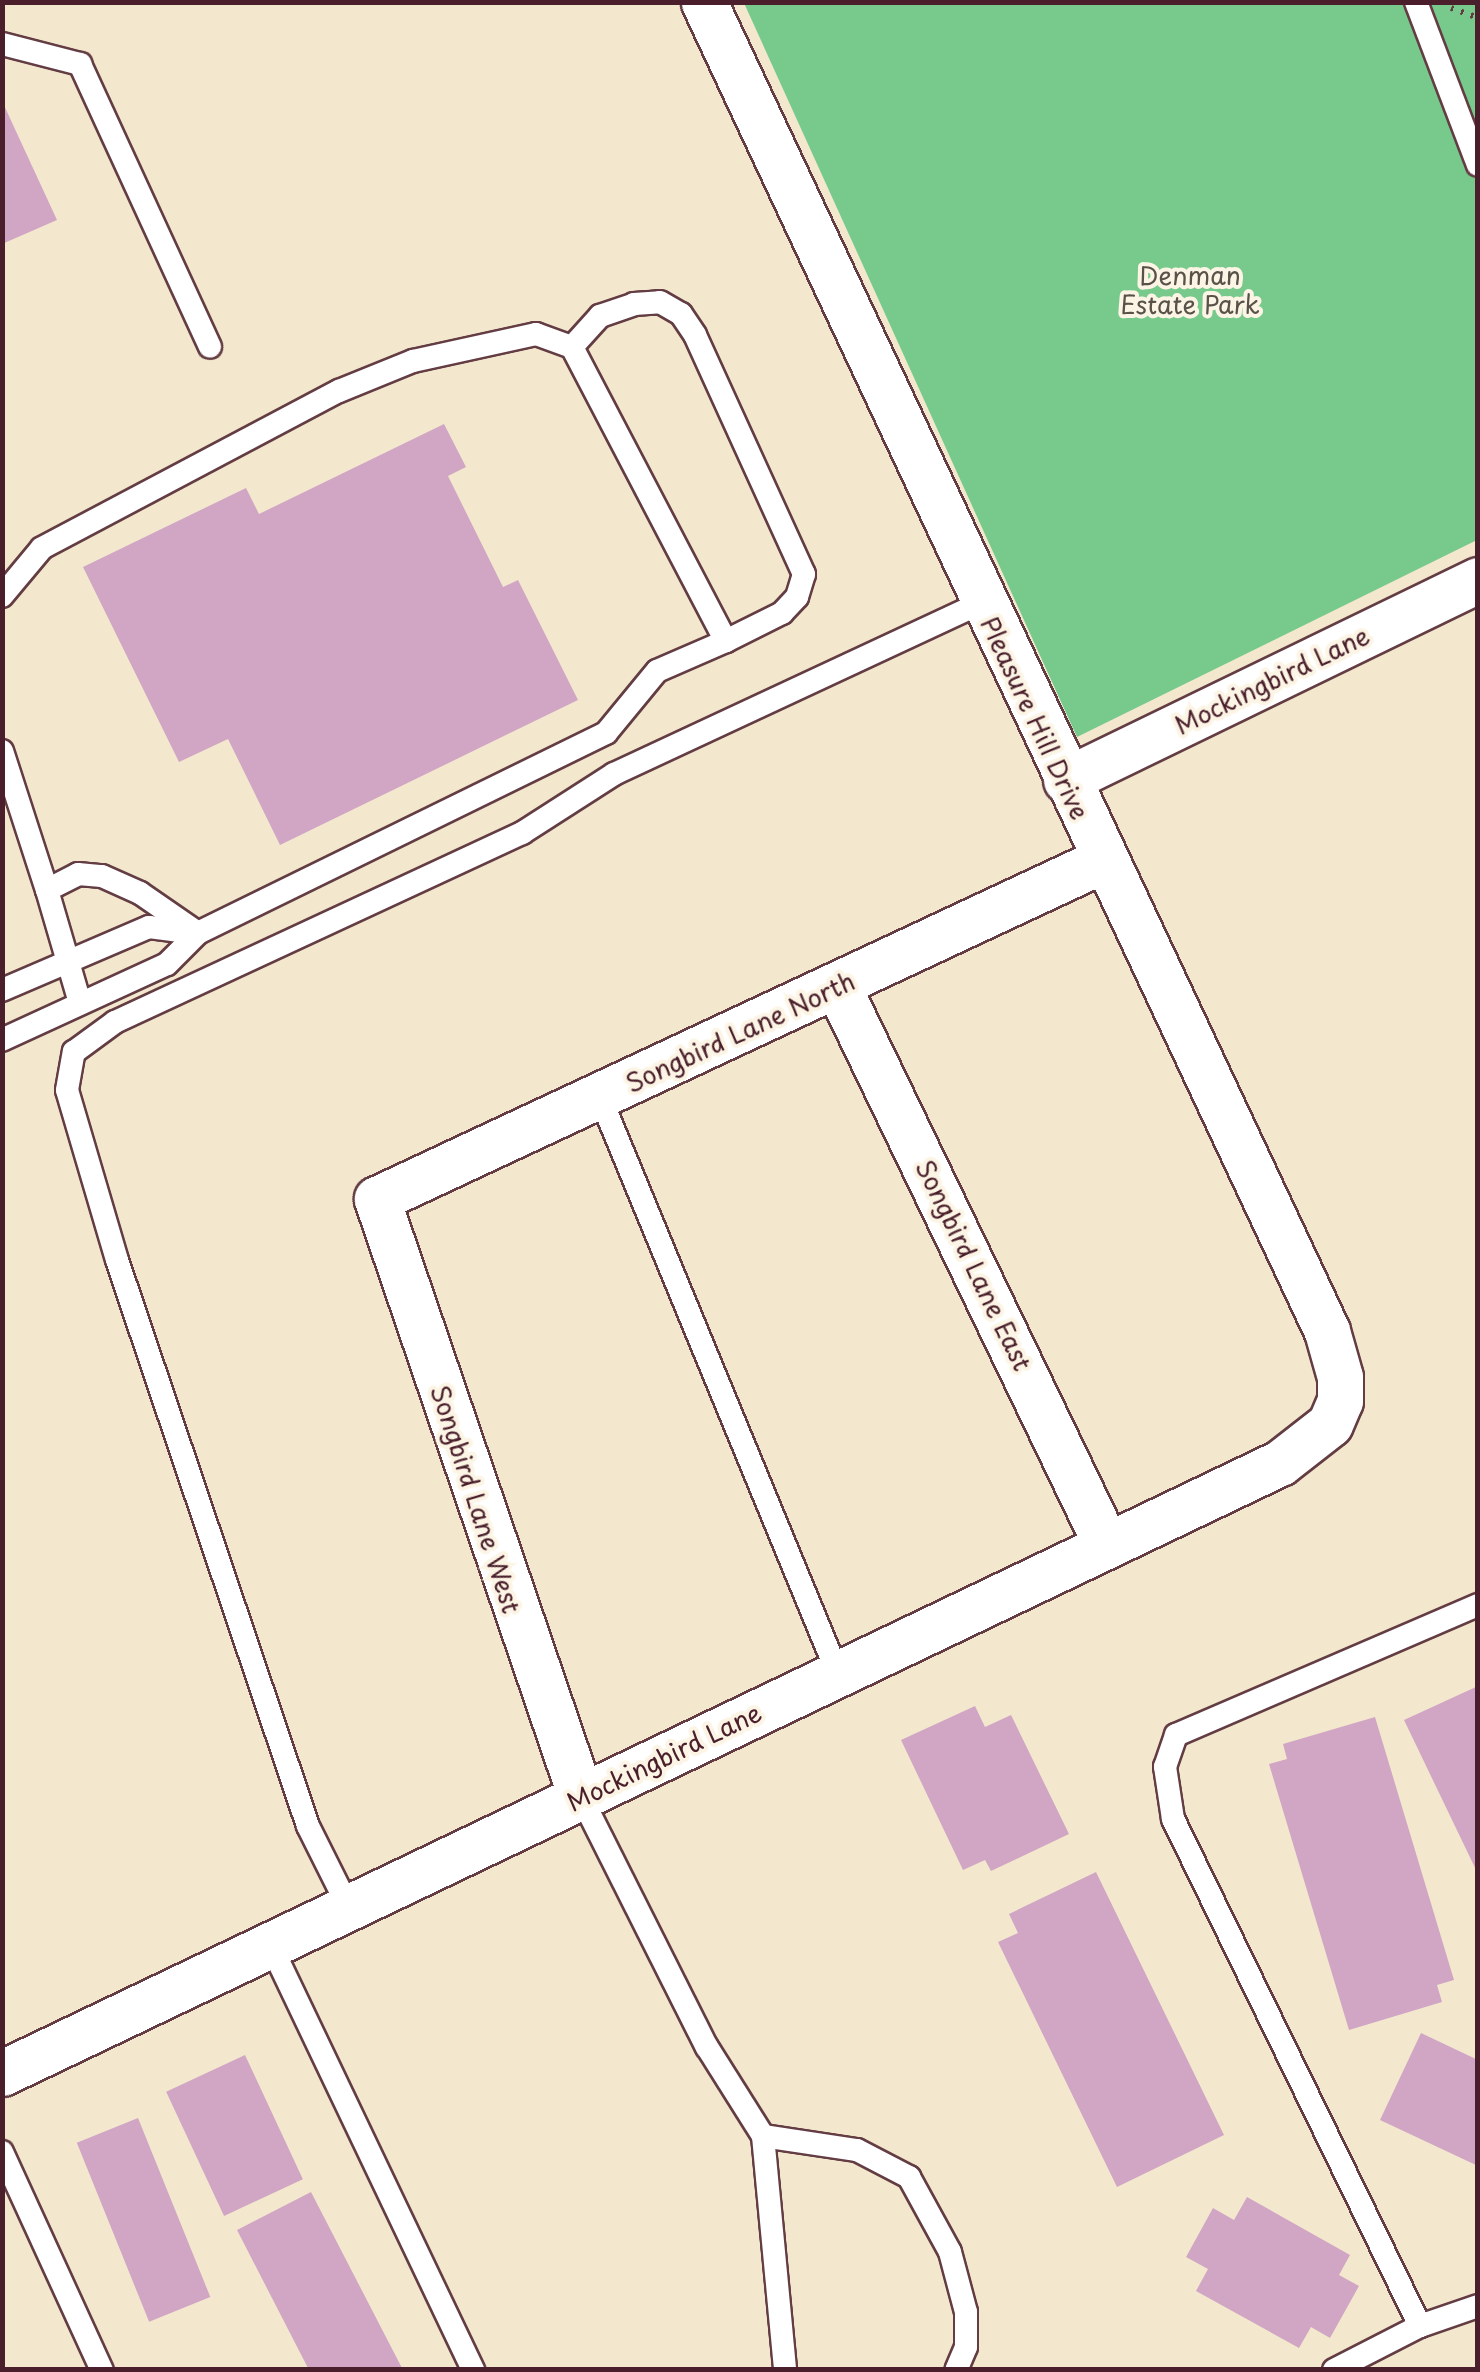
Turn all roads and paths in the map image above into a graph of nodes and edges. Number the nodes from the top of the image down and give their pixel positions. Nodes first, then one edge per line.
1 (704, 2) edge
2 (1416, 2) edge
3 (1435, 2) edge
4 (1478, 18) edge
5 (2, 44) edge
6 (1478, 165) edge
7 (210, 347) dead end
8 (572, 347) junction
9 (1478, 580) edge
10 (2, 596) edge
11 (980, 602) junction
12 (726, 641) junction
13 (2, 751) edge
14 (1066, 780) junction
15 (1101, 860) junction
16 (47, 890) junction
17 (198, 934) junction
18 (66, 962) junction
19 (838, 987) junction
20 (2, 990) edge
21 (80, 1003) junction
22 (2, 1040) edge
23 (600, 1096) junction
24 (377, 1199) joint
25 (1321, 1432) joint
26 (1106, 1544) junction
27 (1478, 1605) edge
28 (838, 1674) junction
29 (582, 1797) junction
30 (349, 1908) junction
31 (271, 1946) junction
32 (2, 2073) edge
33 (763, 2136) junction
34 (2, 2152) edge
35 (1478, 2306) edge
36 (1420, 2326) junction
37 (102, 2370) edge
38 (472, 2370) edge
39 (785, 2370) edge
40 (956, 2370) edge
41 (1334, 2370) edge

1 - 11 street, Pleasure Hill Drive
2 - 6 lane
3 - 4 path
5 - 7 lane
8 - 10 lane
8 - 12 lane
8 - 12 lane
9 - 14 street, Mockingbird Lane
11 - 14 street, Pleasure Hill Drive
11 - 30 lane
12 - 17 lane
13 - 16 lane
14 - 15 street, Pleasure Hill Drive
15 - 19 street, Songbird Lane North
15 - 25 street, Pleasure Hill Drive
16 - 17 lane
16 - 18 lane
17 - 18 lane
17 - 21 lane
18 - 20 lane
18 - 21 lane
19 - 23 street, Songbird Lane North
19 - 26 street, Songbird Lane East
21 - 22 lane
23 - 24 street, Songbird Lane North
23 - 28 lane
24 - 29 street, Songbird Lane West
25 - 26 street, Mockingbird Lane
26 - 28 street, Mockingbird Lane
27 - 36 lane
28 - 29 street, Mockingbird Lane
29 - 30 street, Mockingbird Lane
29 - 33 lane
30 - 31 street, Mockingbird Lane
31 - 32 street, Mockingbird Lane
31 - 38 lane
33 - 39 lane
33 - 40 lane
34 - 37 lane
35 - 36 lane
36 - 41 lane

